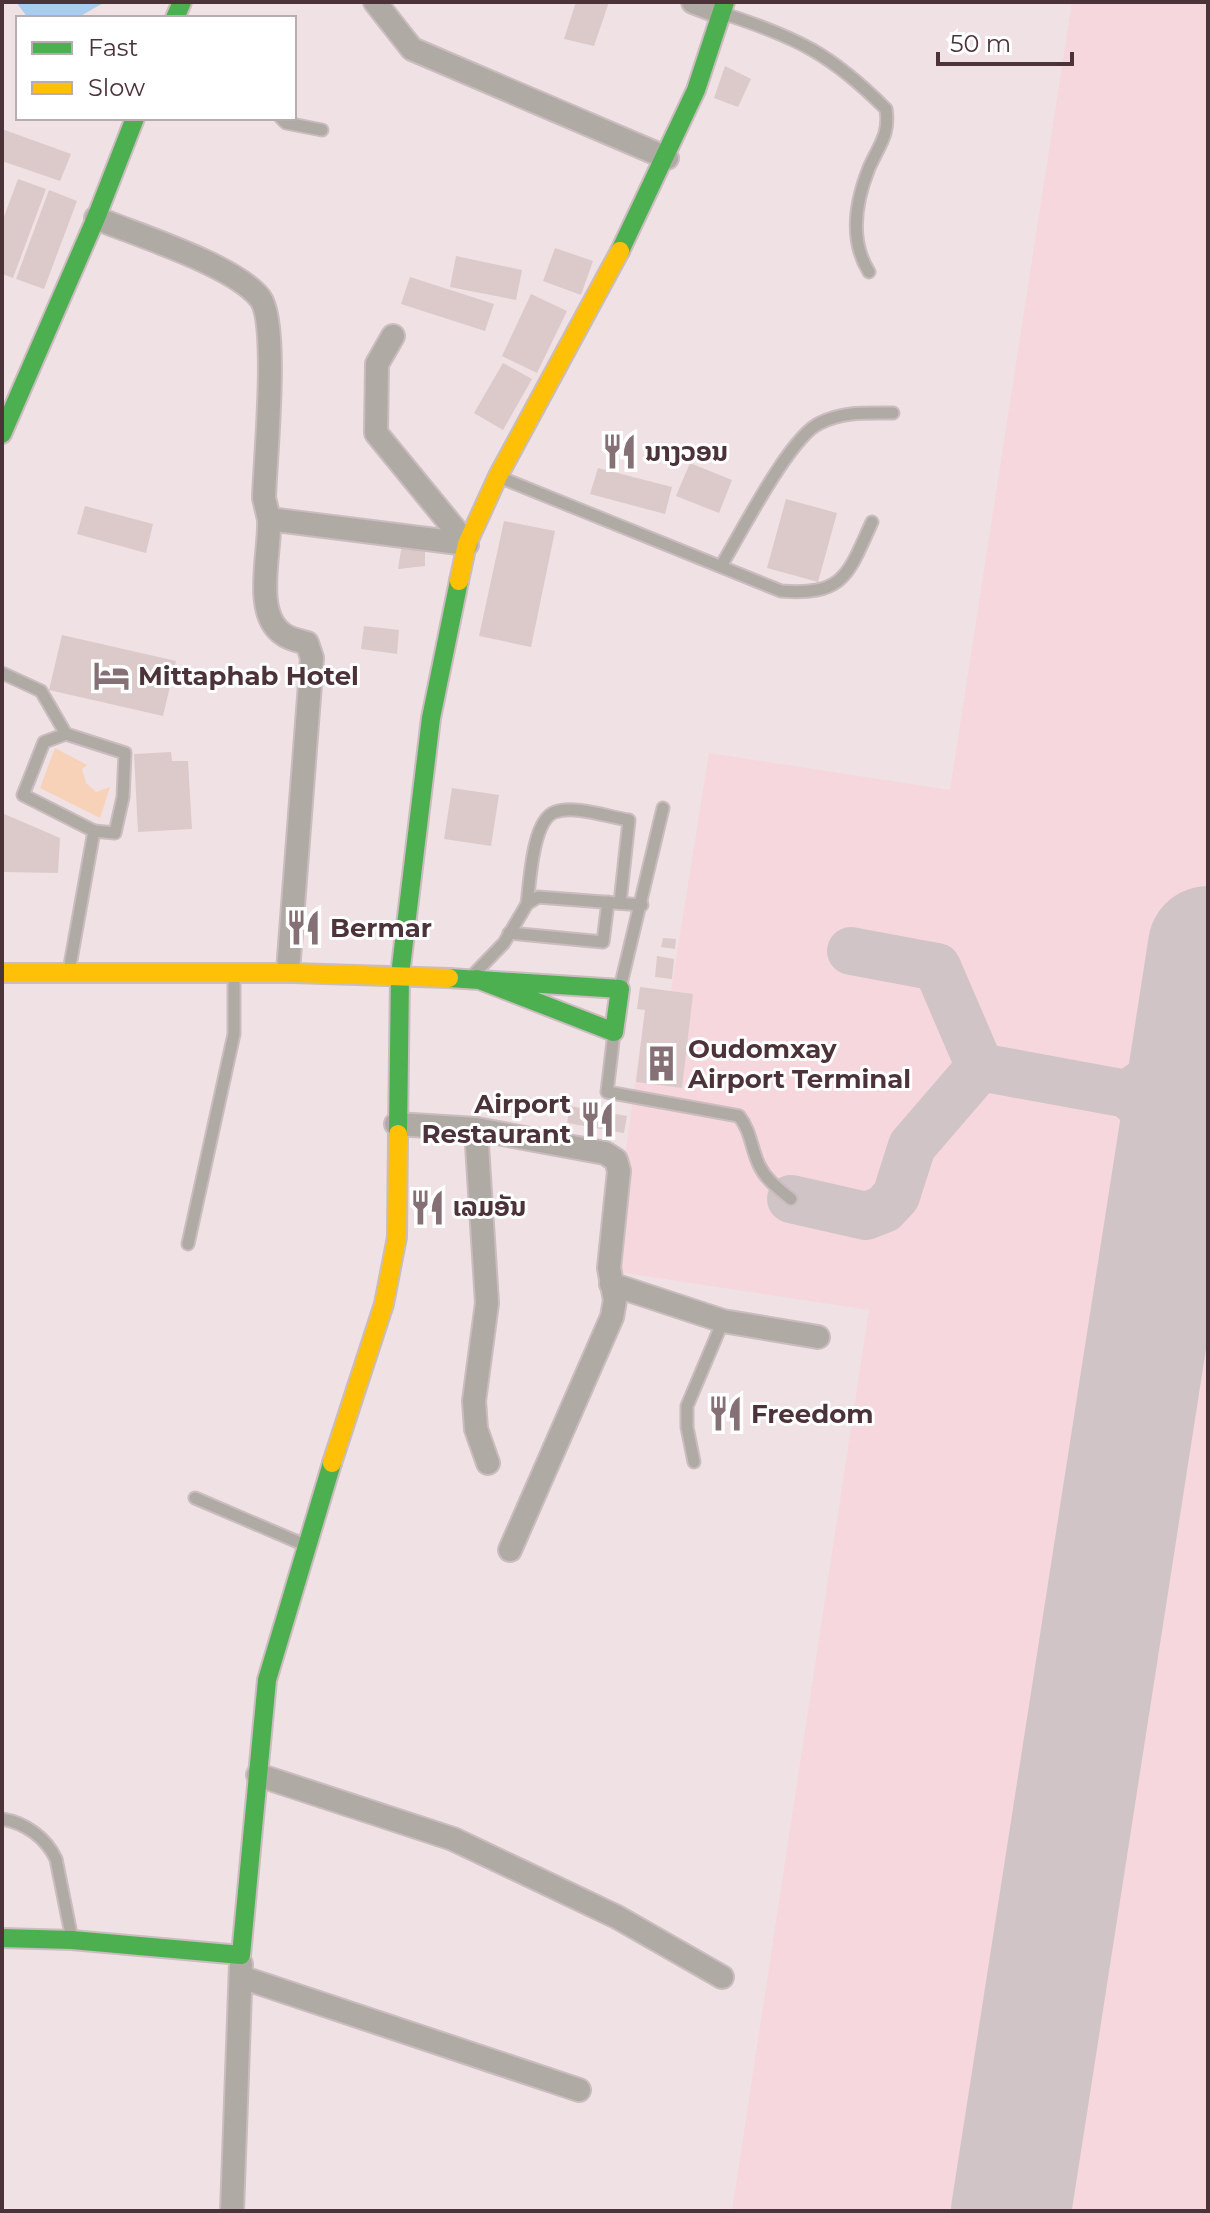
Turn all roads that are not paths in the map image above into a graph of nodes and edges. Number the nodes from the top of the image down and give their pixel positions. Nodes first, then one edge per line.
1 (375, 2) edge
2 (693, 2) edge
3 (723, 7) edge
4 (134, 120) edge
5 (283, 120) edge
6 (322, 130) dead end
7 (667, 158) junction
8 (96, 218) junction
9 (869, 272) dead end
10 (393, 336) dead end
11 (893, 413) dead end
12 (2, 434) edge
13 (498, 476) junction
14 (269, 519) junction
15 (872, 522) dead end
16 (467, 544) junction
17 (721, 566) junction
18 (2, 673) edge
19 (66, 734) junction
20 (663, 808) dead end
21 (94, 831) junction
22 (614, 902) junction
23 (527, 904) junction
24 (642, 905) junction
25 (509, 933) junction
26 (234, 971) junction
27 (288, 971) junction
28 (2, 973) edge
29 (68, 973) junction
30 (400, 975) junction
31 (473, 979) junction
32 (620, 989) junction
33 (614, 1032) junction
34 (396, 1124) junction
35 (476, 1129) junction
36 (791, 1199) dead end
37 (188, 1244) dead end
38 (611, 1284) junction
39 (723, 1321) junction
40 (818, 1337) dead end
41 (694, 1462) dead end
42 (488, 1463) dead end
43 (195, 1498) dead end
44 (306, 1545) junction
45 (510, 1550) dead end
46 (258, 1775) junction
47 (2, 1819) edge
48 (2, 1938) edge
49 (72, 1940) junction
50 (241, 1966) junction
51 (722, 1977) dead end
52 (579, 2090) dead end
53 (232, 2211) edge

1 - 7 street
2 - 3 street
3 - 7 street
3 - 9 lane
4 - 8 street
5 - 6 lane
7 - 13 street
8 - 12 street
8 - 14 street
10 - 16 street
11 - 17 lane
13 - 16 street
13 - 17 lane
14 - 16 street
14 - 27 street
15 - 17 lane
16 - 30 street
18 - 19 lane
19 - 21 lane
19 - 21 lane
20 - 24 lane
21 - 29 lane
22 - 23 lane
22 - 23 lane
22 - 24 lane
22 - 25 lane
23 - 25 lane
24 - 32 lane
25 - 31 lane
26 - 27 street
26 - 29 street
26 - 37 lane
27 - 30 street
28 - 29 street
30 - 31 street
30 - 34 street
31 - 32 street
31 - 33 street
32 - 33 street
33 - 36 lane
34 - 35 street
34 - 44 street
35 - 38 street
35 - 42 street
38 - 39 street
38 - 45 street
39 - 40 street
39 - 41 lane
43 - 44 lane
44 - 46 street
46 - 50 street
46 - 51 street
47 - 49 lane
48 - 49 street
49 - 50 street
50 - 52 street
50 - 53 street

